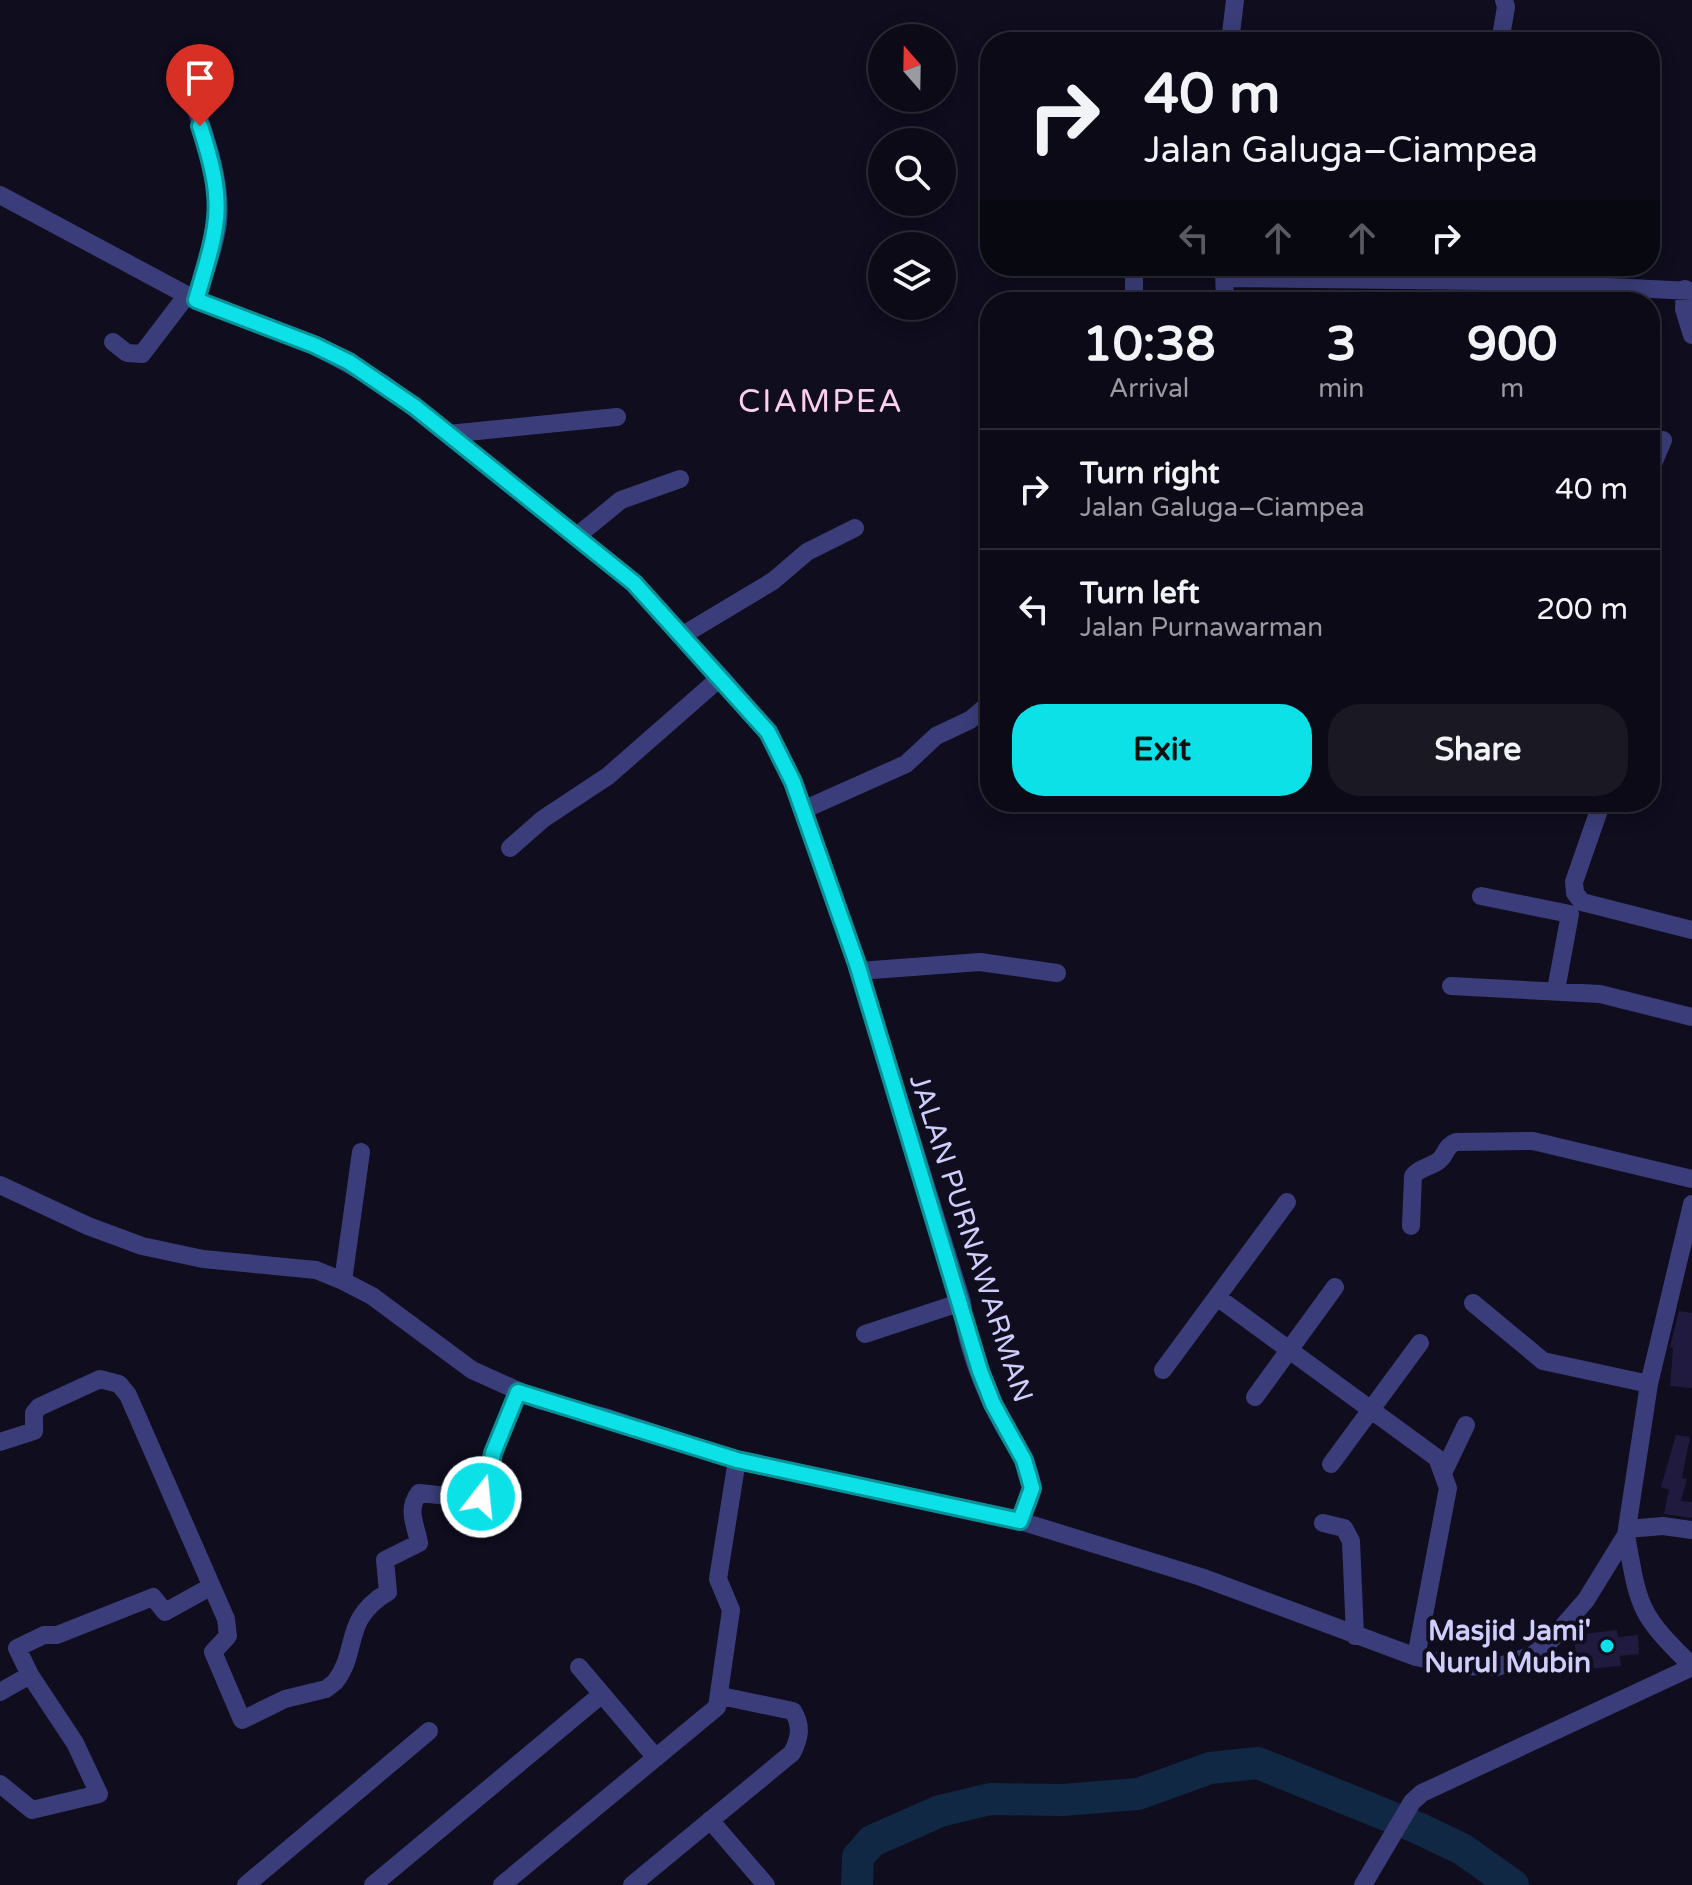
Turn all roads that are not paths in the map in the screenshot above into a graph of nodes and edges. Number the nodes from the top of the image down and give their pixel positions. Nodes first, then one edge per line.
1 (1235, 0) edge
2 (1504, 0) edge
3 (1231, 32) edge
4 (1502, 32) edge
5 (185, 78) dead end
6 (0, 195) edge
7 (1496, 276) edge
8 (1689, 290) edge
9 (1547, 292) edge
10 (1596, 292) edge
11 (191, 298) junction
12 (1692, 335) edge
13 (113, 342) dead end
14 (617, 417) dead end
15 (448, 434) junction
16 (1663, 440) dead end
17 (1660, 447) edge
18 (680, 479) dead end
19 (855, 528) dead end
20 (577, 536) junction
21 (683, 635) junction
22 (721, 677) junction
23 (980, 712) edge
24 (803, 810) junction
25 (1598, 812) edge
26 (510, 848) dead end
27 (1481, 896) dead end
28 (1692, 930) edge
29 (859, 971) junction
30 (1057, 973) dead end
31 (1451, 986) dead end
32 (1556, 990) junction
33 (1692, 1017) edge
34 (361, 1152) dead end
35 (1692, 1179) edge
36 (0, 1185) edge
37 (1287, 1202) dead end
38 (1692, 1204) edge
39 (1411, 1226) dead end
40 (343, 1281) junction
41 (1335, 1287) dead end
42 (1217, 1297) junction
43 (962, 1302) junction
44 (1473, 1303) dead end
45 (865, 1334) dead end
46 (1420, 1343) dead end
47 (1288, 1349) junction
48 (1163, 1370) dead end
49 (1649, 1384) junction
50 (518, 1392) junction
51 (1255, 1397) dead end
52 (1370, 1409) junction
53 (1466, 1425) dead end
54 (0, 1442) edge
55 (737, 1460) junction
56 (1331, 1464) dead end
57 (1443, 1473) junction
58 (1020, 1521) junction
59 (1323, 1523) dead end
60 (1692, 1530) edge
61 (1626, 1532) junction
62 (210, 1587) junction
63 (1355, 1636) junction
64 (1416, 1657) junction
65 (1692, 1666) edge
66 (579, 1667) dead end
67 (30, 1675) junction
68 (0, 1692) edge
69 (602, 1694) junction
70 (721, 1696) junction
71 (429, 1731) dead end
72 (656, 1758) junction
73 (0, 1784) edge
74 (710, 1820) junction
75 (653, 1878) edge
76 (246, 1885) edge
77 (373, 1885) edge
78 (502, 1885) edge
79 (632, 1885) edge
80 (766, 1885) edge
81 (1363, 1885) edge

1 - 3 street
2 - 4 street
5 - 11 street
6 - 11 street, JALAN PURNAWARMAN
7 - 9 street
8 - 10 street
8 - 12 street
11 - 13 street
11 - 15 street, JALAN PURNAWARMAN
14 - 15 street
15 - 20 street, JALAN PURNAWARMAN
16 - 17 street
18 - 20 street
19 - 21 street
20 - 21 street, JALAN PURNAWARMAN
21 - 22 street, JALAN PURNAWARMAN
22 - 24 street, JALAN PURNAWARMAN
22 - 26 street
23 - 24 street
24 - 29 street, JALAN PURNAWARMAN
25 - 28 street
27 - 32 street
29 - 30 street
29 - 43 street, JALAN PURNAWARMAN
31 - 32 street
32 - 33 street
34 - 40 street
35 - 39 street
36 - 40 street
37 - 42 street
38 - 49 street
40 - 50 street
41 - 47 street
42 - 47 street
42 - 48 street
43 - 45 street
43 - 58 street, JALAN PURNAWARMAN
44 - 49 street
46 - 52 street
47 - 51 street
47 - 52 street
49 - 61 street
50 - 55 street
50 - 62 street
52 - 56 street
52 - 57 street
53 - 57 street
54 - 62 street
55 - 58 street
55 - 70 street
57 - 64 street
58 - 63 street
59 - 63 street
60 - 61 street
61 - 64 street
61 - 65 street
62 - 67 street
63 - 64 street
65 - 81 street
66 - 69 street
67 - 68 street
67 - 73 street
69 - 72 street
69 - 77 street
70 - 72 street
70 - 74 street
71 - 76 street
72 - 78 street
74 - 75 street
74 - 80 street
75 - 79 street

